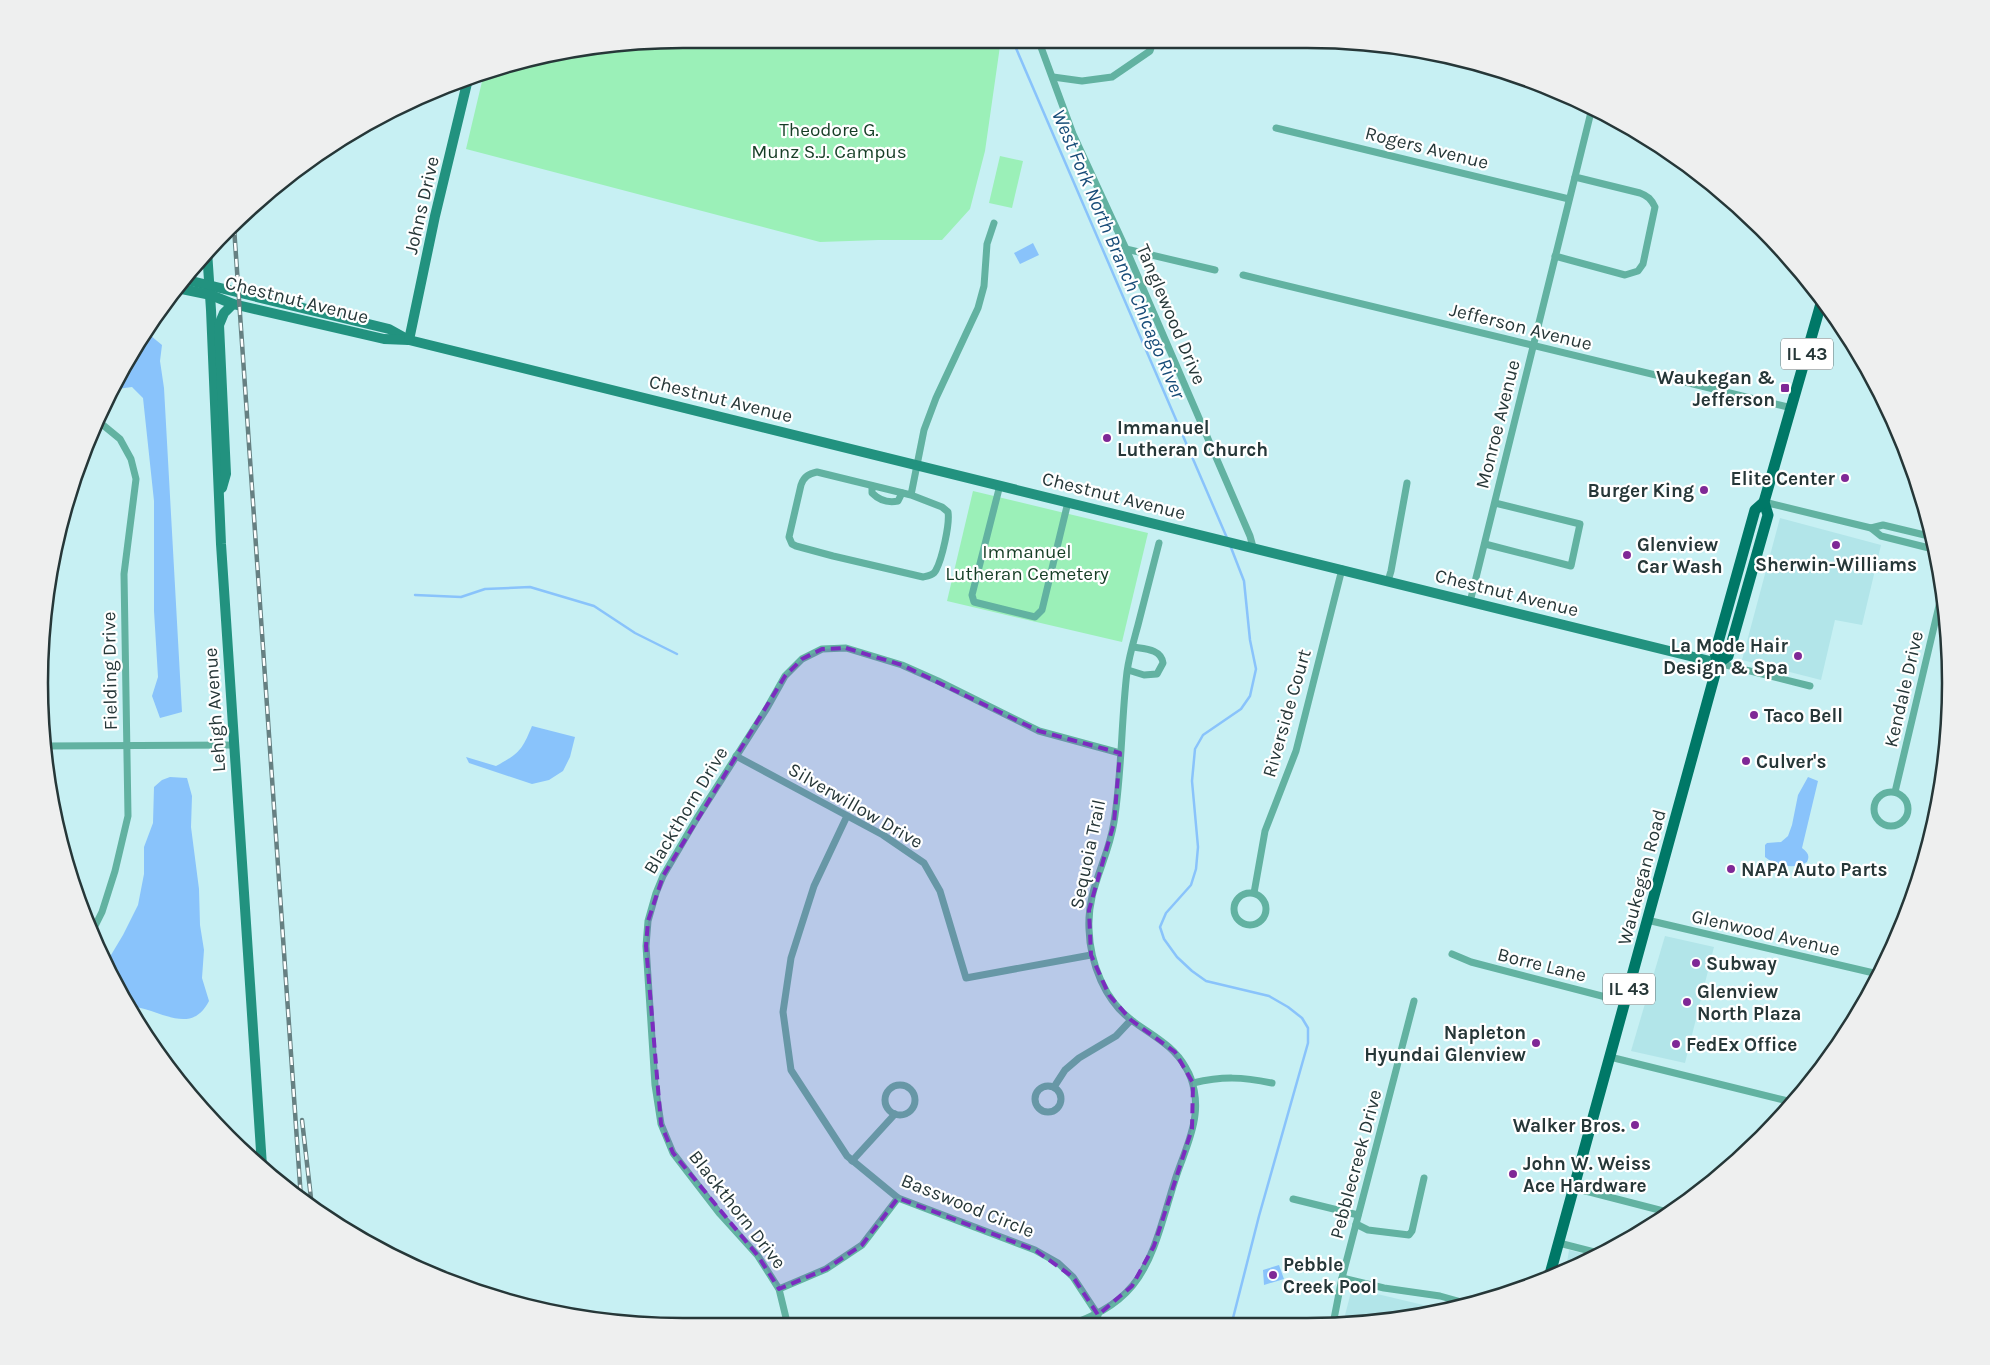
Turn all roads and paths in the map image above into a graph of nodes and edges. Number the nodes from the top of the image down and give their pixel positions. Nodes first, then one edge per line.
1 (1042, 48) edge
2 (1151, 48) edge
3 (1053, 77) junction
4 (466, 86) edge
5 (1590, 114) edge
6 (1276, 128) dead end
7 (1575, 177) junction
8 (1569, 199) junction
9 (994, 223) dead end
10 (1126, 249) junction
11 (1555, 256) junction
12 (207, 262) edge
13 (1215, 270) dead end
14 (1243, 275) dead end
15 (190, 282) edge
16 (185, 288) edge
17 (210, 290) junction
18 (233, 304) junction
19 (1820, 308) edge
20 (408, 340) junction
21 (1533, 346) junction
22 (1792, 408) junction
23 (103, 424) edge
24 (916, 464) junction
25 (1407, 483) dead end
26 (1000, 485) junction
27 (872, 486) junction
28 (902, 493) junction
29 (911, 495) junction
30 (219, 497) junction
31 (1068, 502) junction
32 (1764, 502) junction
33 (1495, 503) junction
34 (1871, 528) junction
35 (1925, 535) edge
36 (1159, 543) dead end
37 (1485, 544) junction
38 (1253, 547) junction
39 (1928, 548) edge
40 (1342, 569) junction
41 (1388, 581) junction
42 (1470, 602) junction
43 (1938, 610) edge
44 (1133, 646) junction
45 (1718, 663) junction
46 (1128, 670) junction
47 (1810, 686) dead end
48 (127, 745) junction
49 (234, 745) junction
50 (51, 746) edge
51 (1120, 752) junction
52 (736, 756) junction
53 (1895, 792) junction
54 (846, 816) junction
55 (1254, 894) junction
56 (1647, 920) junction
57 (96, 925) edge
58 (1452, 954) dead end
59 (1092, 955) junction
60 (1872, 973) edge
61 (1414, 1001) dead end
62 (1625, 1002) junction
63 (1131, 1020) junction
64 (1610, 1057) junction
65 (1193, 1083) junction
66 (1272, 1083) dead end
67 (1054, 1087) dead end
68 (1785, 1100) edge
69 (895, 1114) junction
70 (261, 1158) edge
71 (852, 1160) junction
72 (1424, 1178) dead end
73 (1574, 1188) junction
74 (898, 1198) junction
75 (1293, 1199) dead end
76 (1660, 1210) edge
77 (1358, 1215) junction
78 (1356, 1224) junction
79 (1559, 1243) junction
80 (1590, 1251) edge
81 (1552, 1269) edge
82 (1342, 1278) junction
83 (780, 1289) junction
84 (1454, 1300) edge
85 (1098, 1315) junction
86 (1334, 1317) edge
87 (786, 1318) edge
88 (1089, 1318) edge

1 - 3 street, Tanglewood Drive
2 - 3 street
3 - 10 street, Tanglewood Drive
4 - 20 street, Johns Drive
5 - 7 street, Monroe Avenue
6 - 8 street, Rogers Avenue
7 - 8 street, Monroe Avenue
7 - 11 street
8 - 11 street, Monroe Avenue
9 - 24 street
10 - 13 street
10 - 38 street, Tanglewood Drive
11 - 21 street, Monroe Avenue
12 - 17 street, Lehigh Avenue
14 - 21 street, Jefferson Avenue
15 - 17 street, Chestnut Avenue
16 - 17 street, Chestnut Avenue
17 - 18 street, Chestnut Avenue
17 - 20 street, Chestnut Avenue
17 - 30 street, Lehigh Avenue
18 - 20 street, Chestnut Avenue
18 - 30 street
19 - 22 main road, Waukegan Road / IL 43
20 - 24 street, Chestnut Avenue
21 - 22 street, Jefferson Avenue
21 - 33 street, Monroe Avenue
22 - 32 main road, Waukegan Road / IL 43
23 - 48 street, Fielding Drive
24 - 26 street, Chestnut Avenue
24 - 29 street
25 - 41 street
26 - 31 street, Chestnut Avenue
26 - 31 street
27 - 28 street
27 - 28 street
27 - 29 street
28 - 29 street
30 - 49 street, Lehigh Avenue
31 - 38 street, Chestnut Avenue
32 - 34 street
32 - 45 main road, Waukegan Road / IL 43
33 - 37 street, Monroe Avenue
33 - 37 street
34 - 35 street
34 - 39 street
36 - 44 street, Sequoia Trail
37 - 42 street, Monroe Avenue
38 - 40 street, Chestnut Avenue
40 - 41 street, Chestnut Avenue
40 - 55 street, Riverside Court
41 - 42 street, Chestnut Avenue
42 - 45 street, Chestnut Avenue
43 - 53 street, Kendale Drive
44 - 46 street, Sequoia Trail
44 - 46 street
45 - 47 street, Chestnut Avenue
45 - 56 main road, Waukegan Road / IL 43
46 - 51 street, Sequoia Trail
48 - 49 street
48 - 50 street
48 - 57 street, Fielding Drive
49 - 70 street, Lehigh Avenue
51 - 52 street, Blackthorn Drive
51 - 59 street, Sequoia Trail
52 - 54 street, Silverwillow Drive
52 - 83 street, Blackthorn Drive
53 - 53 street
54 - 59 street, Silverwillow Drive
54 - 71 street, Basswood Circle
55 - 55 street
56 - 60 street, Glenwood Avenue
56 - 62 main road, Waukegan Road / IL 43
58 - 62 street, Borre Lane
59 - 63 street, Sequoia Trail
61 - 77 street, Pebblecreek Drive
62 - 64 main road, Waukegan Road / IL 43
63 - 65 street, Sequoia Trail
63 - 67 street
64 - 68 street
64 - 73 main road, Waukegan Road / IL 43
65 - 66 street
65 - 85 street, Sequoia Trail
69 - 69 street
69 - 71 street
71 - 74 street, Basswood Circle
72 - 78 street
73 - 76 street
73 - 79 main road, Waukegan Road / IL 43
74 - 83 street
74 - 85 street, Basswood Circle
75 - 77 street
77 - 78 street, Pebblecreek Drive
78 - 82 street, Pebblecreek Drive
79 - 80 street
79 - 81 main road, Waukegan Road / IL 43
82 - 84 street
82 - 86 street, Pebblecreek Drive
83 - 87 street, Blackthorn Drive
85 - 88 street, Sequoia Trail

